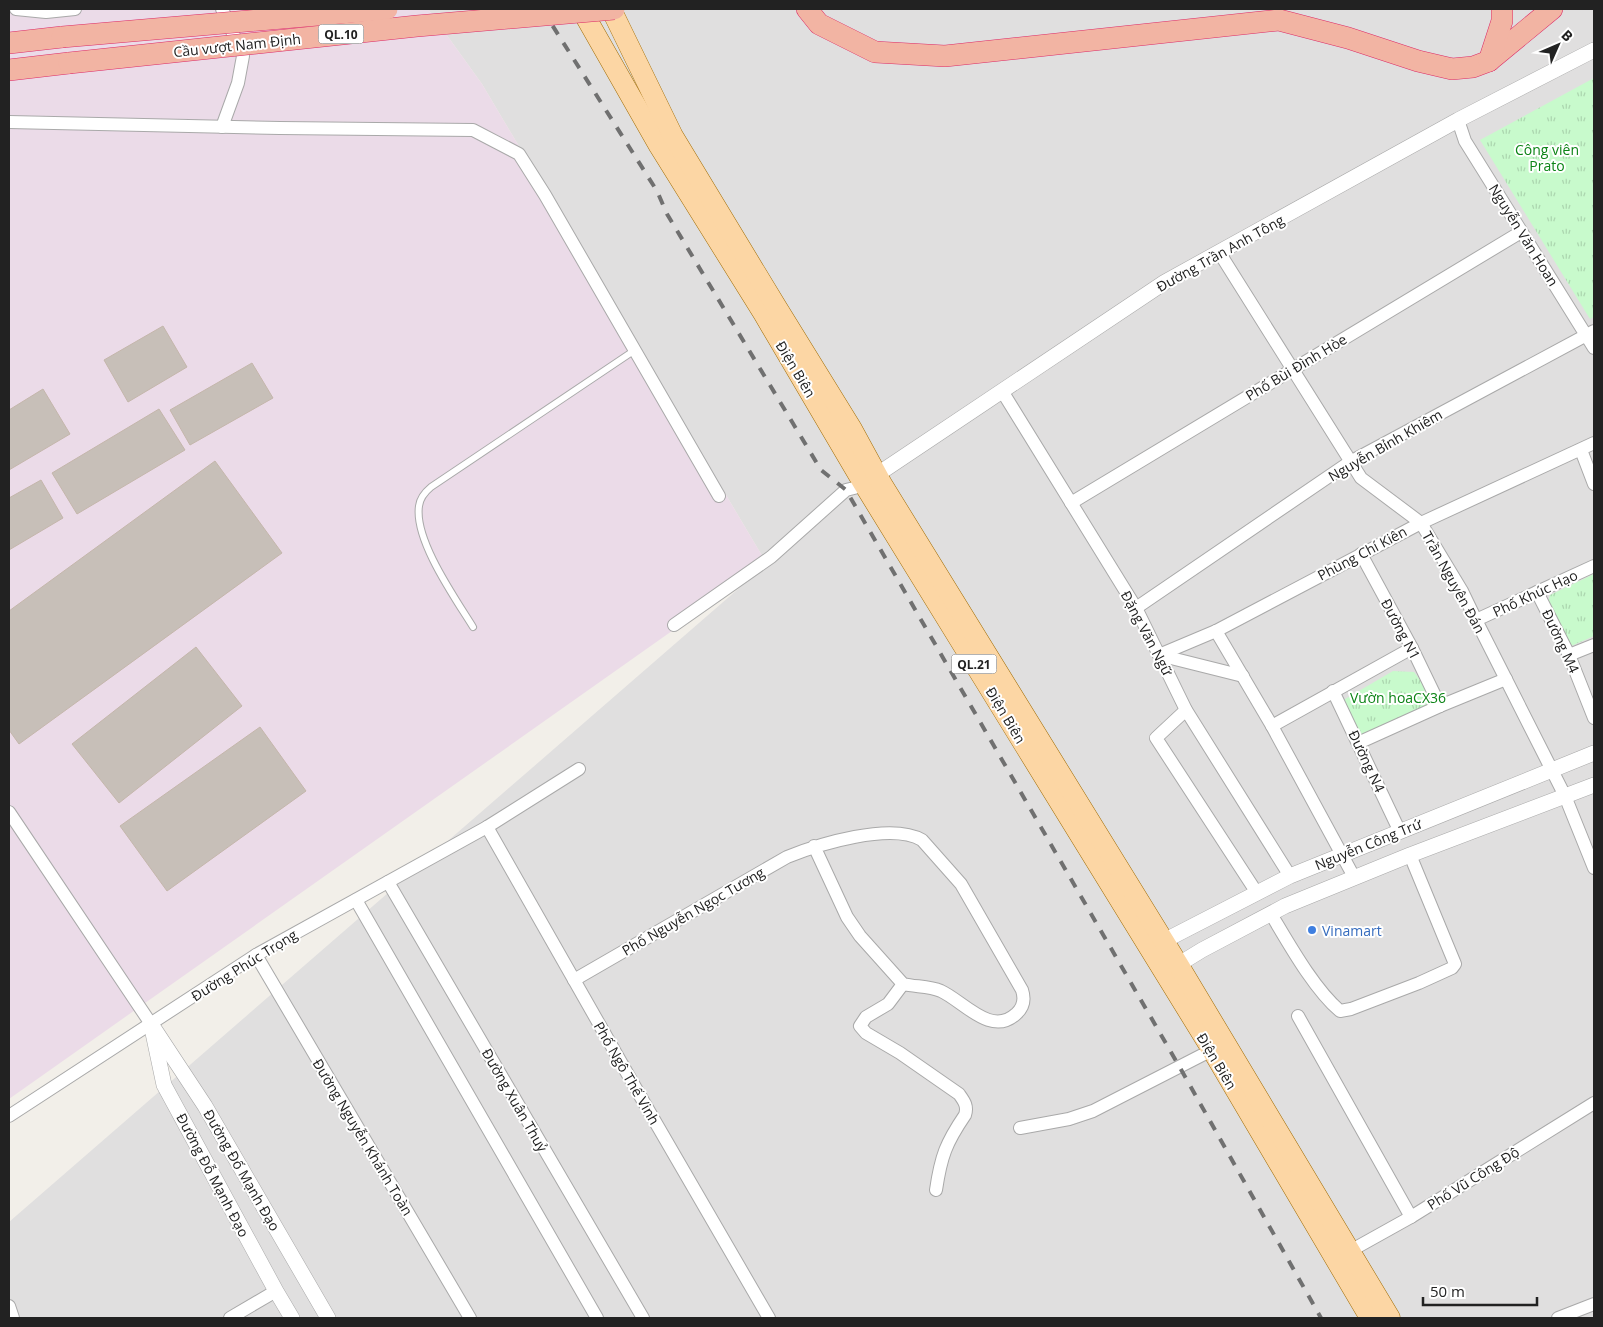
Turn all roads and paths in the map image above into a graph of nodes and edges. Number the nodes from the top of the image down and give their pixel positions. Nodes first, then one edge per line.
1 (16, 9) edge
2 (75, 9) edge
3 (222, 9) edge
4 (387, 9) edge
5 (581, 9) edge
6 (612, 9) edge
7 (807, 9) edge
8 (1502, 9) edge
9 (1552, 9) edge
10 (9, 43) edge
11 (1594, 50) edge
12 (1489, 62) junction
13 (9, 70) edge
14 (1458, 120) junction
15 (9, 122) edge
16 (222, 127) junction
17 (1521, 232) junction
18 (1219, 252) junction
19 (1590, 333) edge
20 (1594, 348) edge
21 (635, 350) junction
22 (1294, 369) junction
23 (1002, 391) junction
24 (1594, 443) edge
25 (1581, 450) junction
26 (1350, 462) junction
27 (870, 479) junction
28 (1594, 484) edge
29 (719, 496) dead end
30 (1071, 503) junction
31 (1420, 523) junction
32 (1361, 554) junction
33 (1594, 566) edge
34 (1538, 592) junction
35 (1136, 608) junction
36 (1476, 620) junction
37 (674, 625) dead end
38 (473, 627) dead end
39 (1216, 631) junction
40 (1594, 645) edge
41 (1412, 648) junction
42 (1159, 655) junction
43 (1569, 656) junction
44 (1243, 676) junction
45 (1506, 679) junction
46 (1333, 692) junction
47 (1440, 706) junction
48 (1186, 710) junction
49 (1594, 718) edge
50 (1272, 726) junction
51 (1358, 743) junction
52 (1594, 753) edge
53 (579, 769) dead end
54 (1552, 770) junction
55 (1594, 785) edge
56 (1565, 796) junction
57 (9, 812) edge
58 (487, 827) junction
59 (1400, 832) junction
60 (814, 846) junction
61 (1342, 855) junction
62 (1410, 855) junction
63 (1594, 868) edge
64 (1290, 876) junction
65 (1354, 877) junction
66 (388, 882) junction
67 (1257, 893) junction
68 (356, 900) junction
69 (1271, 914) junction
70 (1156, 945) junction
71 (256, 955) junction
72 (1171, 969) junction
73 (574, 980) junction
74 (903, 984) junction
75 (1298, 1016) dead end
76 (151, 1024) junction
77 (1212, 1050) junction
78 (1594, 1103) edge
79 (9, 1116) edge
80 (1020, 1128) dead end
81 (936, 1190) dead end
82 (1411, 1217) junction
83 (1350, 1251) junction
84 (276, 1291) junction
85 (1594, 1304) edge
86 (9, 1306) edge
87 (13, 1318) edge
88 (230, 1318) edge
89 (292, 1318) edge
90 (328, 1318) edge
91 (470, 1318) edge
92 (597, 1318) edge
93 (643, 1318) edge
94 (770, 1318) edge
95 (1370, 1318) edge
96 (1390, 1318) edge
97 (1558, 1318) edge

1 - 2 street
3 - 16 street
4 - 10 highway, Cầu vượt Nam Định / QL.10, bridge
5 - 27 main road, Điện Biên / QL.21
6 - 13 highway, Cầu vượt Nam Định / QL.10, bridge
6 - 27 main road, Điện Biên / QL.21
7 - 12 highway
8 - 12 highway
9 - 12 highway
11 - 14 street, Đường Trần Anh Tông
14 - 17 street, Nguyễn Văn Hoan
14 - 18 street, Đường Trần Anh Tông
15 - 16 street
16 - 21 street
17 - 19 street, Nguyễn Văn Hoan
17 - 22 street, Phố Bùi Đình Hòe
18 - 22 street, Trần Nguyên Đán
18 - 23 street, Đường Trần Anh Tông
19 - 20 street, Nguyễn Văn Hoan
19 - 26 street, Nguyễn Bỉnh Khiêm
21 - 29 street
21 - 38 lane
22 - 26 street, Trần Nguyên Đán
22 - 30 street, Phố Bùi Đình Hòe
23 - 27 street, Đường Trần Anh Tông
23 - 30 street, Đặng Văn Ngữ
24 - 25 street, Phùng Chí Kiên
25 - 28 street
25 - 31 street, Phùng Chí Kiên
26 - 31 street, Trần Nguyên Đán
26 - 35 street, Nguyễn Bỉnh Khiêm
27 - 37 street
27 - 70 main road, Điện Biên / QL.21
30 - 35 street, Đặng Văn Ngữ
31 - 32 street, Phùng Chí Kiên
31 - 36 street, Trần Nguyên Đán
32 - 39 street, Phùng Chí Kiên
32 - 41 street, Đường N1
33 - 34 street, Phố Khúc Hạo
34 - 36 street, Phố Khúc Hạo
34 - 43 street, Đường M4
35 - 42 street, Đặng Văn Ngữ
36 - 45 street, Trần Nguyên Đán
39 - 42 street, Phùng Chí Kiên
39 - 44 street
40 - 43 street
41 - 46 street
41 - 47 street, Đường N1
42 - 44 street
42 - 48 street, Đặng Văn Ngữ
43 - 49 street, Đường M4
44 - 50 street
45 - 47 street
45 - 54 street, Trần Nguyên Đán
46 - 50 street
46 - 51 street, Đường N4
47 - 51 street
48 - 64 street, Đặng Văn Ngữ
48 - 67 street
50 - 61 street
51 - 59 street, Đường N4
52 - 54 street, Nguyễn Công Trứ
53 - 58 street, Đường Phúc Trọng
54 - 56 street, Trần Nguyên Đán
54 - 59 street, Nguyễn Công Trứ
55 - 56 street, Nguyễn Công Trứ
56 - 62 street, Nguyễn Công Trứ
56 - 63 street, Trần Nguyên Đán
57 - 76 street
58 - 66 street, Đường Phúc Trọng
58 - 73 street, Phố Ngô Thế Vinh
59 - 61 street, Nguyễn Công Trứ
60 - 73 street, Phố Nguyễn Ngọc Tương
60 - 74 street
60 - 74 street, Phố Nguyễn Ngọc Tương
61 - 64 street, Nguyễn Công Trứ
61 - 65 street
62 - 65 street, Nguyễn Công Trứ
62 - 69 street
64 - 67 street, Nguyễn Công Trứ
65 - 69 street, Nguyễn Công Trứ
66 - 68 street, Đường Phúc Trọng
66 - 93 street, Đường Xuân Thuỷ
67 - 70 street, Nguyễn Công Trứ
68 - 71 street, Đường Phúc Trọng
68 - 92 street
69 - 72 street, Nguyễn Công Trứ
70 - 72 main road, Điện Biên / QL.21
71 - 76 street, Đường Phúc Trọng
71 - 91 street, Đường Nguyễn Khánh Toàn
72 - 77 main road, Điện Biên / QL.21
72 - 83 main road, Điện Biên / QL.21
73 - 94 street, Phố Ngô Thế Vinh
74 - 81 street
75 - 82 street
76 - 79 street, Đường Phúc Trọng
76 - 84 street, Đường Đỗ Mạnh Đạo
76 - 90 street, Đường Đố Mạnh Đạo
77 - 80 street
77 - 95 main road, Điện Biên / QL.21
78 - 82 street, Phố Vũ Công Độ
82 - 83 street, Phố Vũ Công Độ
83 - 96 main road, Điện Biên / QL.21
84 - 88 street
84 - 89 street, Đường Đỗ Mạnh Đạo
85 - 97 street
86 - 87 street

